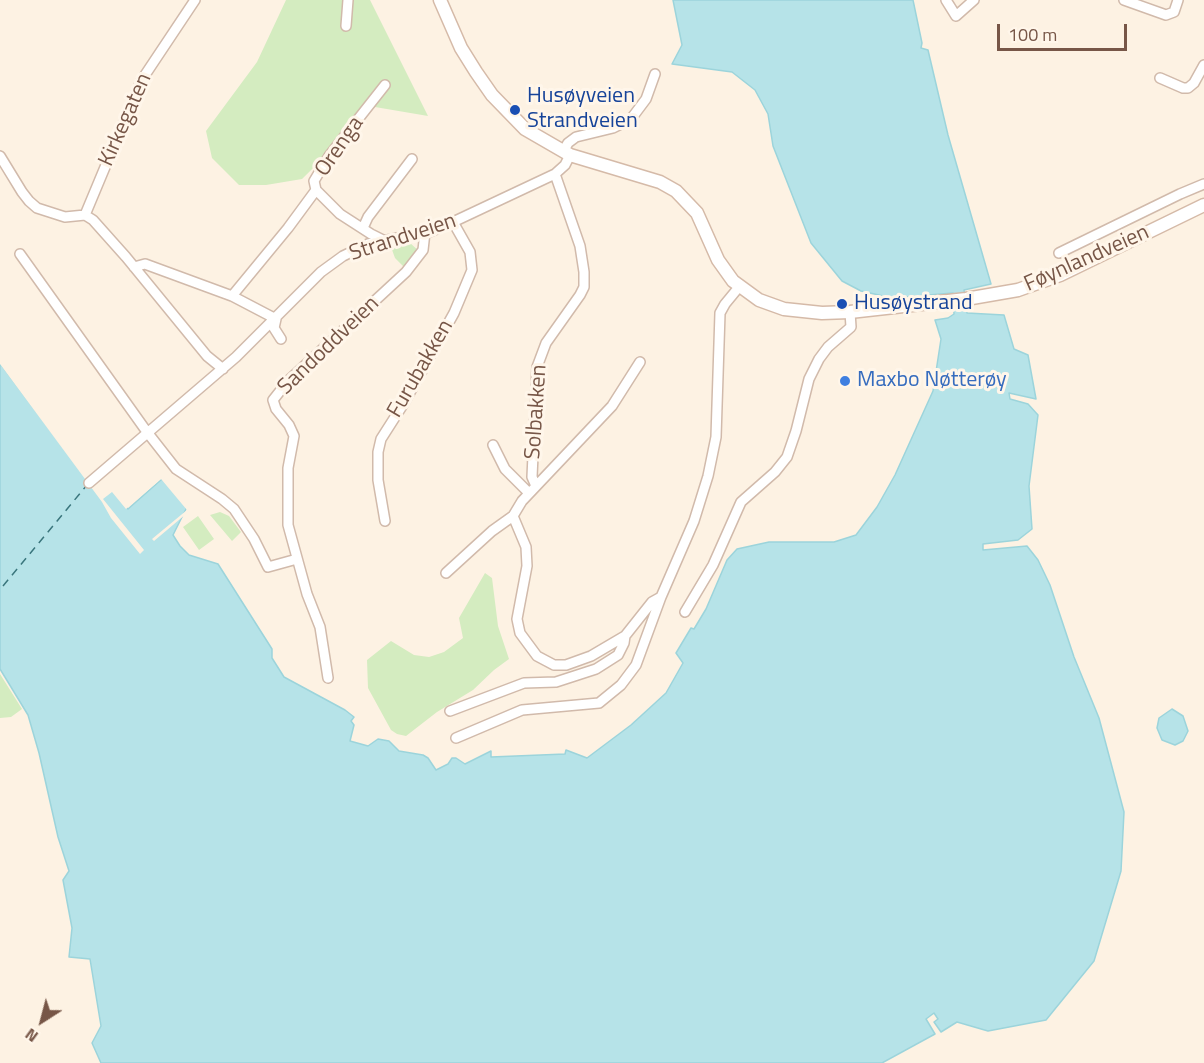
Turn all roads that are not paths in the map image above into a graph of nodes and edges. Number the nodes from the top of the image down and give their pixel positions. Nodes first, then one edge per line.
1 (195, 0) edge
2 (348, 0) edge
3 (440, 0) edge
4 (946, 0) edge
5 (974, 0) edge
6 (1124, 0) edge
7 (1178, 0) edge
8 (346, 26) dead end
9 (1204, 65) edge
10 (655, 74) dead end
11 (1160, 78) dead end
12 (385, 85) dead end
13 (566, 154) junction
14 (0, 156) edge
15 (412, 159) dead end
16 (555, 174) junction
17 (1204, 184) edge
18 (316, 190) junction
19 (1204, 205) edge
20 (85, 215) junction
21 (453, 222) junction
22 (363, 228) junction
23 (425, 232) junction
24 (386, 241) junction
25 (1059, 253) dead end
26 (20, 254) dead end
27 (134, 267) junction
28 (739, 287) junction
29 (232, 296) junction
30 (850, 312) junction
31 (276, 319) junction
32 (281, 339) dead end
33 (640, 362) dead end
34 (223, 369) junction
35 (147, 432) junction
36 (493, 445) dead end
37 (89, 483) dead end
38 (532, 490) junction
39 (513, 516) junction
40 (385, 521) dead end
41 (297, 559) junction
42 (446, 573) dead end
43 (661, 597) junction
44 (685, 612) dead end
45 (625, 636) junction
46 (328, 678) dead end
47 (450, 711) dead end
48 (456, 738) dead end

1 - 20 street, Kirkegaten
2 - 8 street
3 - 13 main road
4 - 5 street
6 - 7 street
9 - 11 street
10 - 13 street, Strandveien
12 - 18 street, Orenga
13 - 16 street, Strandveien
13 - 28 main road
14 - 20 street
15 - 22 street
16 - 21 street, Strandveien
16 - 38 street, Solbakken
17 - 25 street
18 - 22 street, Orenga
18 - 29 street
19 - 30 main road, Føynlandveien
20 - 27 street
21 - 23 street, Strandveien
21 - 40 street, Furubakken
22 - 24 street, Orenga
23 - 24 street, Strandveien
23 - 41 street, Sandoddveien
24 - 31 street, Strandveien
26 - 35 street
27 - 29 street
27 - 34 street
28 - 30 main road, Føynlandveien
28 - 43 street
29 - 31 street
30 - 44 street
31 - 32 street
31 - 34 street, Strandveien
33 - 38 street
34 - 35 street, Strandveien
35 - 37 street, Strandveien
35 - 41 street
36 - 38 street
38 - 39 street
39 - 42 street
39 - 45 street
41 - 46 street, Sandoddveien
43 - 45 street
43 - 48 street
45 - 47 street

